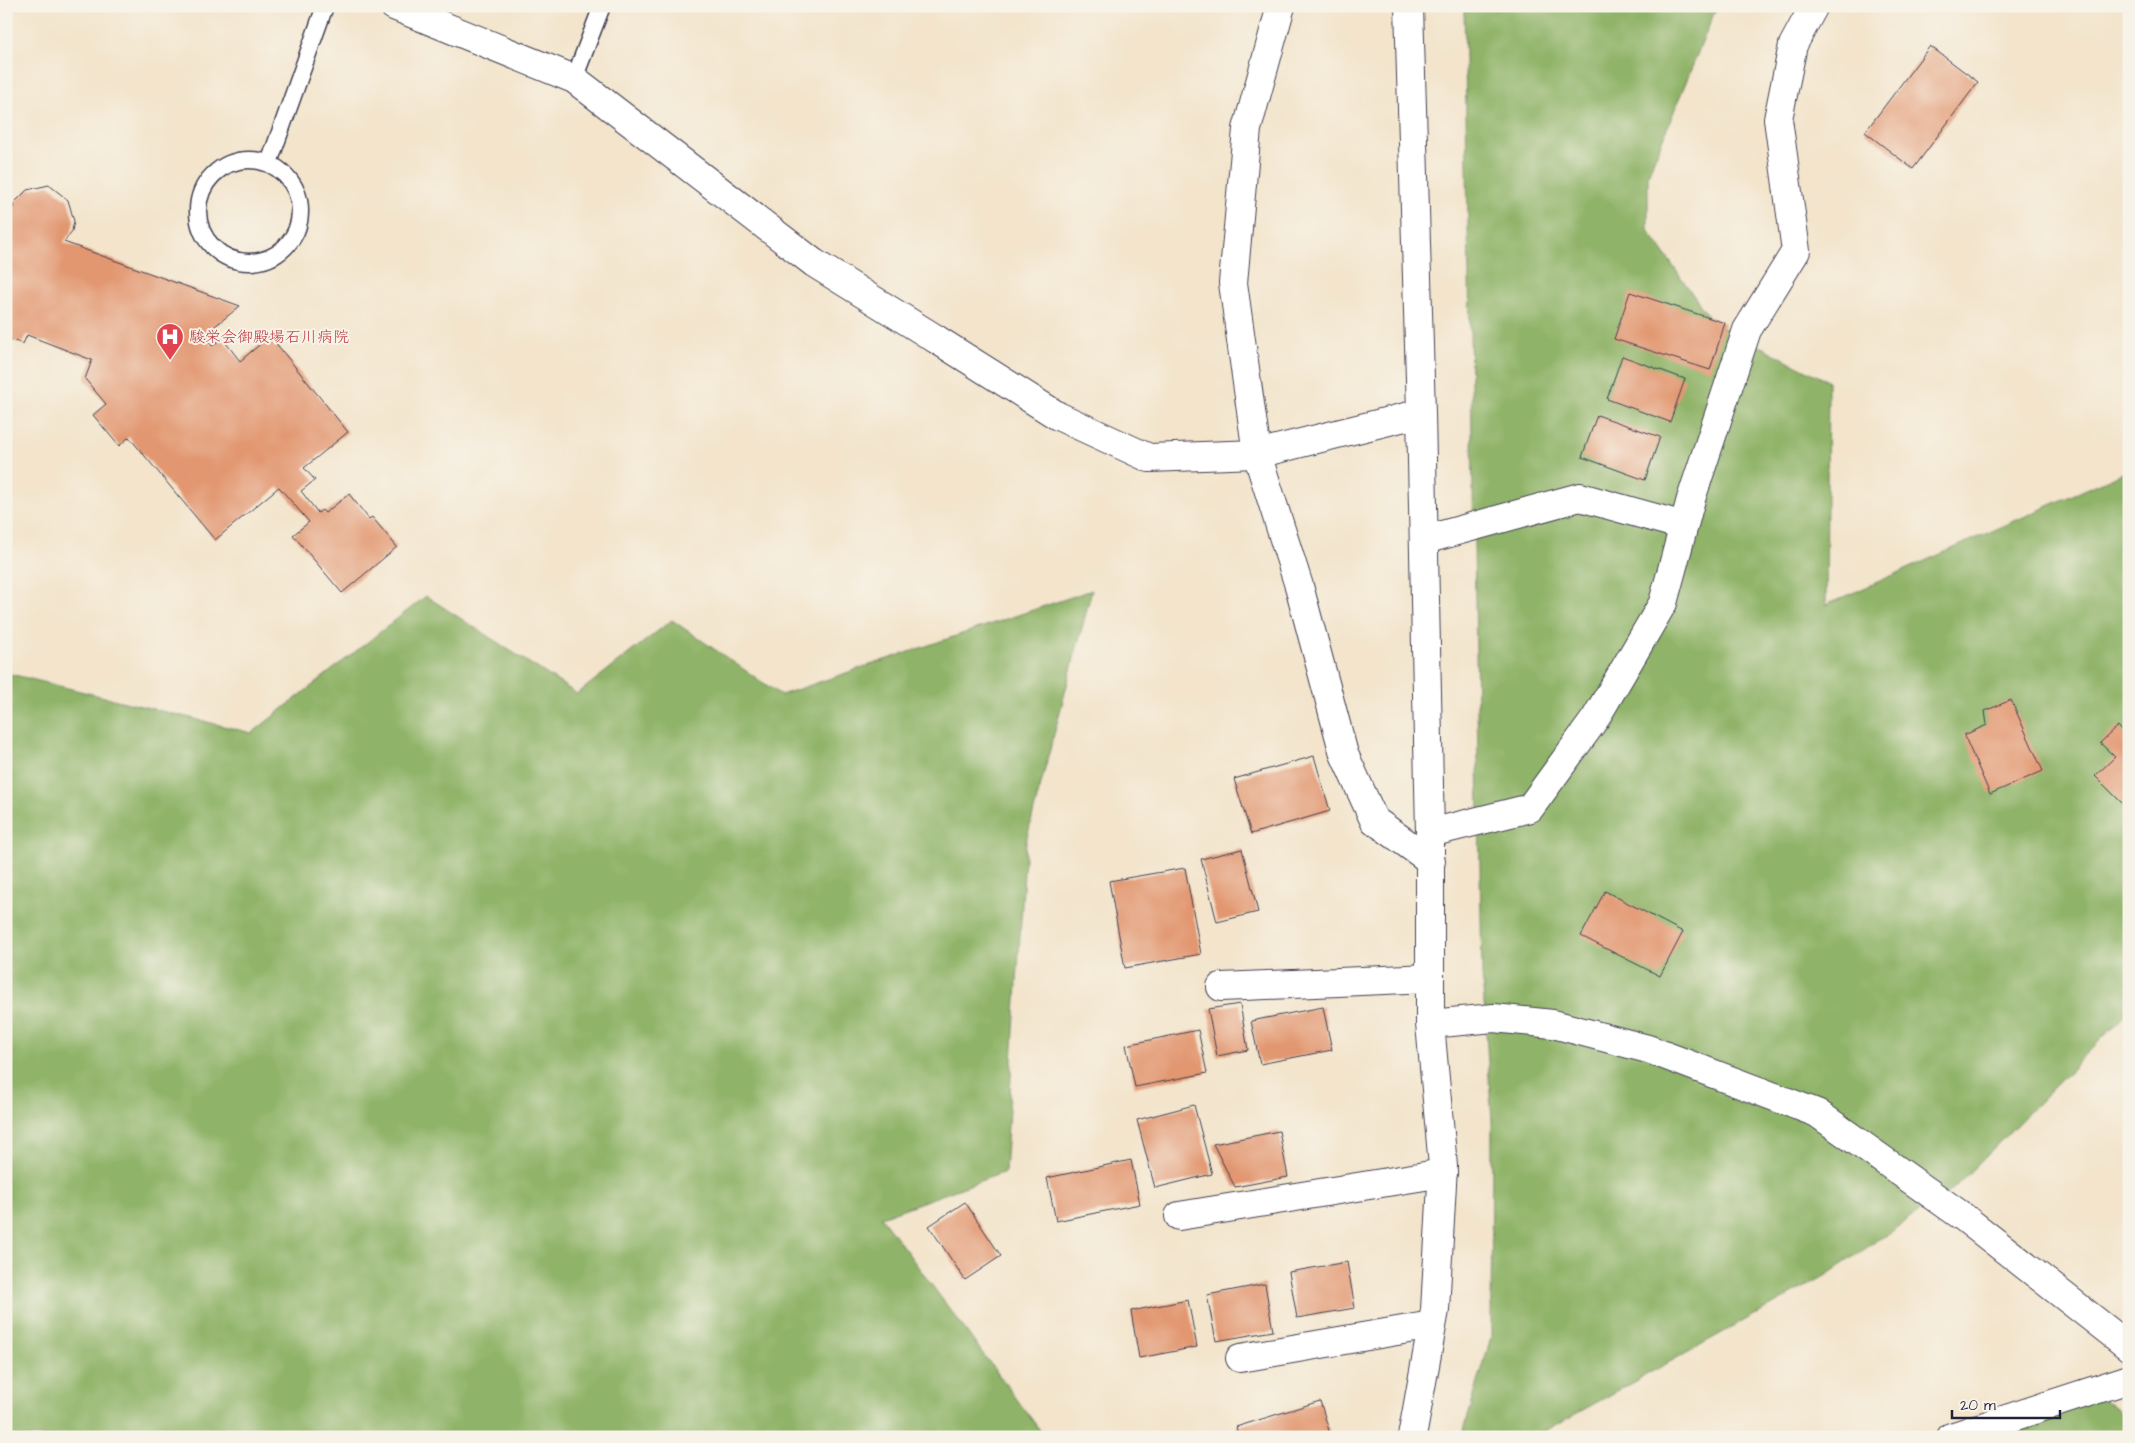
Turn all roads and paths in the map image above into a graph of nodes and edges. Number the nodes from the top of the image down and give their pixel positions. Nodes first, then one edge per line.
1 (325, 6) edge
2 (394, 6) edge
3 (602, 6) edge
4 (1281, 6) edge
5 (1409, 6) edge
6 (1814, 6) edge
7 (574, 79) junction
8 (269, 163) junction
9 (1421, 413) junction
10 (1257, 454) junction
11 (1684, 526) junction
12 (1424, 540) junction
13 (1430, 833) junction
14 (1431, 861) junction
15 (1430, 978) junction
16 (1221, 987) dead end
17 (1430, 1024) junction
18 (1443, 1173) junction
19 (1179, 1216) dead end
20 (1432, 1325) junction
21 (2129, 1347) edge
22 (1240, 1358) dead end
23 (2129, 1379) edge
24 (1412, 1437) edge
25 (1951, 1437) edge

1 - 8 lane
2 - 7 street
3 - 7 lane
4 - 10 street
5 - 9 street
6 - 11 street
7 - 10 street
8 - 8 lane
9 - 10 street
9 - 12 street
10 - 14 street
11 - 12 street
11 - 13 street
12 - 13 street
13 - 14 street
14 - 15 street
15 - 16 street
15 - 17 street
17 - 18 street
17 - 21 street
18 - 19 street
18 - 20 street
20 - 22 street
20 - 24 street
23 - 25 street

